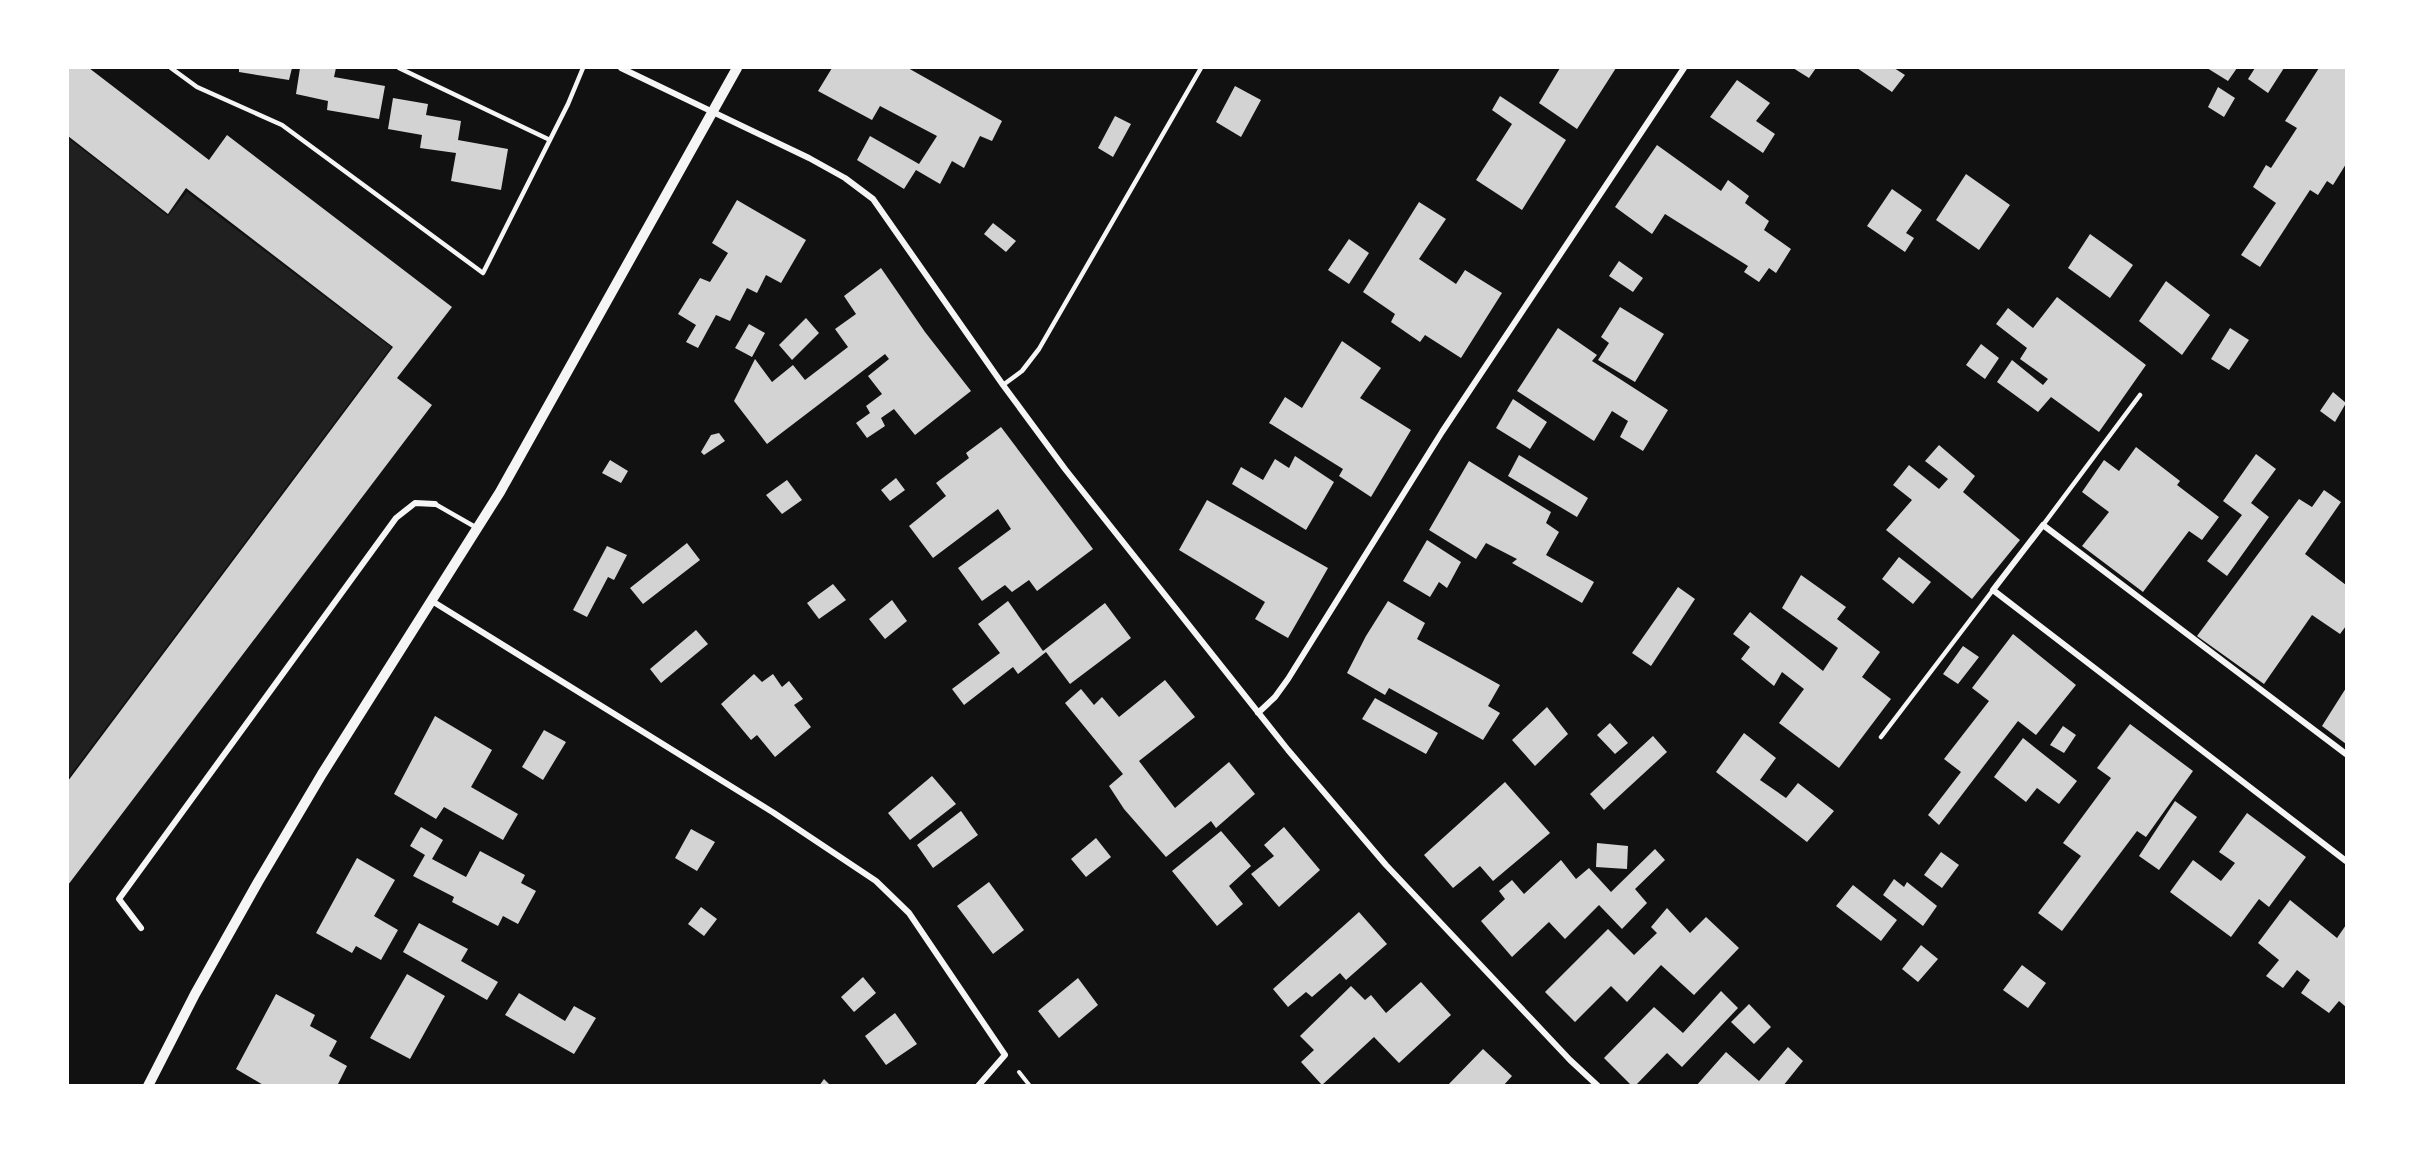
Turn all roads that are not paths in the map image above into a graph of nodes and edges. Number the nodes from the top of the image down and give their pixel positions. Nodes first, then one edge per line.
1 (171, 68) edge
2 (399, 68) edge
3 (583, 68) edge
4 (621, 68) edge
5 (737, 68) edge
6 (1201, 68) edge
7 (1684, 68) edge
8 (713, 111) junction
9 (550, 140) junction
10 (1003, 386) junction
11 (2140, 395) dead end
12 (435, 504) joint
13 (2043, 525) junction
14 (477, 528) junction
15 (1993, 590) junction
16 (432, 601) junction
17 (1258, 713) junction
18 (1881, 737) dead end
19 (2346, 754) edge
20 (2346, 861) edge
21 (141, 928) dead end
22 (148, 1086) edge
23 (978, 1086) edge
24 (1598, 1086) edge

1 - 9 lane
2 - 9 lane
3 - 9 lane
4 - 8 street
5 - 8 street
6 - 10 lane
7 - 17 street
8 - 10 street
8 - 14 street
10 - 17 street
11 - 13 lane
12 - 14 lane
12 - 21 street
13 - 15 street
13 - 19 street
14 - 16 street
15 - 18 lane
15 - 20 street
16 - 22 street
16 - 23 street
17 - 24 street

